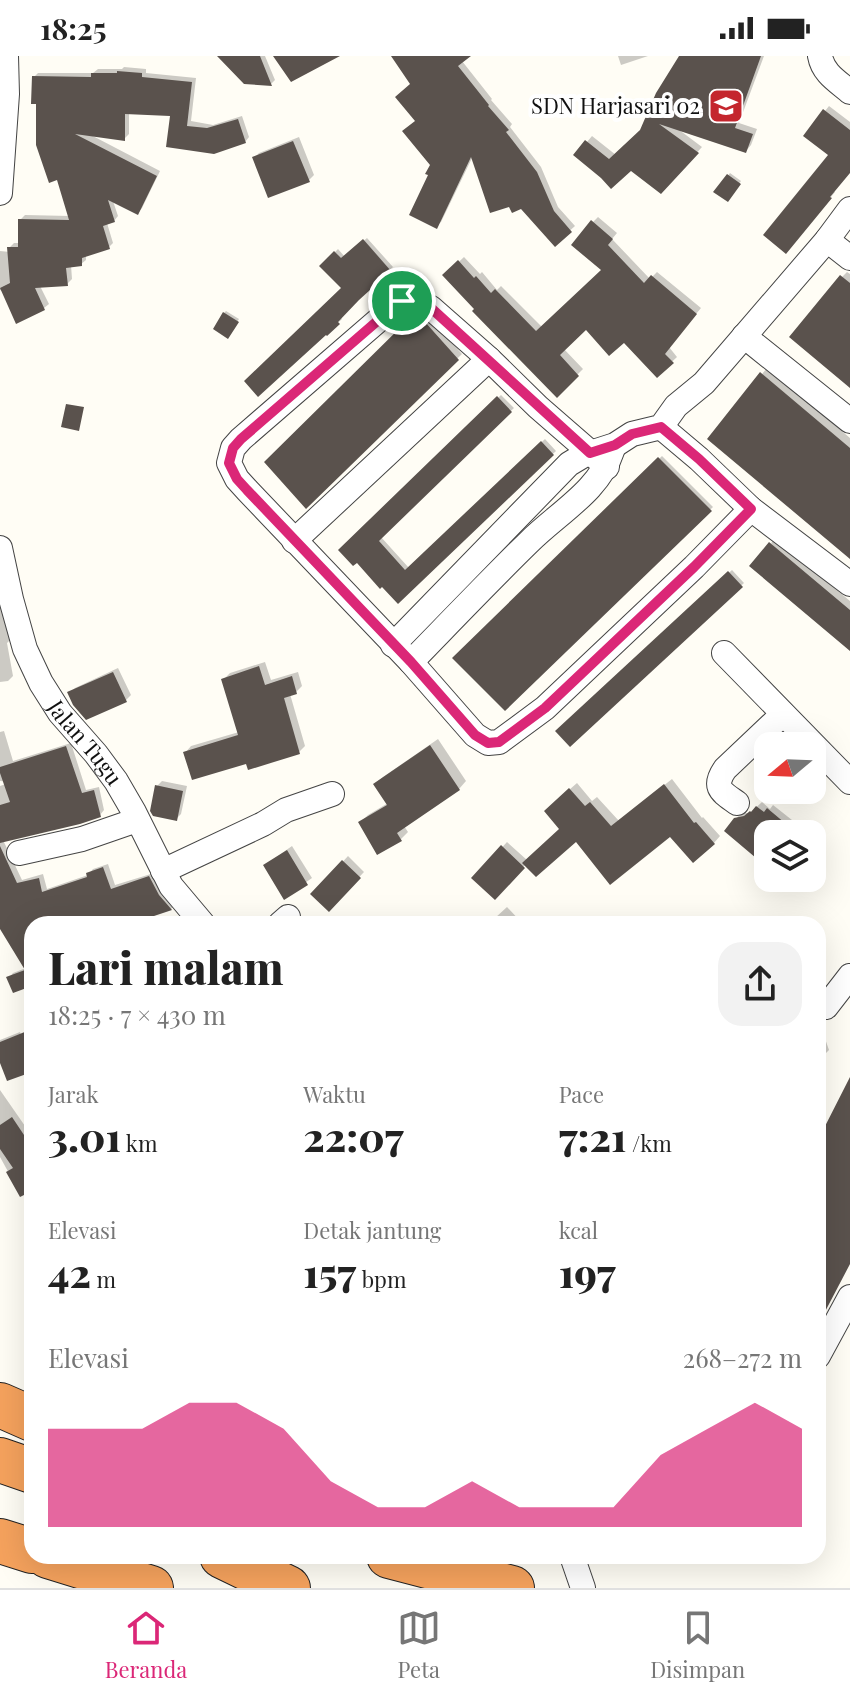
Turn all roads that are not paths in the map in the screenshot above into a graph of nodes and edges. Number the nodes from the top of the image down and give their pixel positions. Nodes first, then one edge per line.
1 (6, 56) edge
2 (820, 56) edge
3 (850, 92) edge
4 (0, 193) edge
5 (850, 209) edge
6 (827, 240) junction
7 (850, 258) edge
8 (744, 336) junction
9 (489, 359) junction
10 (850, 421) edge
11 (661, 427) junction
12 (604, 455) junction
13 (751, 509) junction
14 (294, 541) junction
15 (0, 548) edge
16 (850, 584) edge
17 (393, 645) junction
18 (724, 653) dead end
19 (411, 662) junction
20 (783, 714) junction
21 (850, 782) edge
22 (332, 794) dead end
23 (737, 803) dead end
24 (137, 820) junction
25 (19, 853) dead end
26 (163, 871) junction
27 (196, 916) edge
28 (850, 976) edge
29 (826, 1007) dead end
30 (850, 1297) edge
31 (826, 1341) edge
32 (0, 1405) edge
33 (24, 1416) edge
34 (0, 1460) edge
35 (24, 1468) edge
36 (0, 1490) edge
37 (24, 1497) edge
38 (0, 1541) edge
39 (24, 1548) edge
40 (74, 1564) edge
41 (238, 1564) edge
42 (420, 1564) edge
43 (575, 1564) edge
44 (151, 1588) edge
45 (288, 1588) edge
46 (512, 1588) edge
47 (583, 1588) edge

1 - 4 street
2 - 3 street
5 - 6 street
6 - 7 street
6 - 8 street
8 - 10 street
8 - 11 street
9 - 12 street
9 - 14 street
9 - 14 street
11 - 12 street
11 - 13 street
12 - 17 street
12 - 19 street
13 - 16 street
13 - 19 street
14 - 17 street
15 - 24 street, Jalan Tugu
17 - 19 street
18 - 20 street
20 - 21 street
20 - 23 street
22 - 26 street
24 - 25 street
24 - 26 street, Jalan Tugu
26 - 27 street, Jalan Tugu
28 - 29 street
30 - 31 street
32 - 33 highway
34 - 35 highway
36 - 37 highway
38 - 39 highway
40 - 44 highway
41 - 45 highway
42 - 46 highway
43 - 47 street

